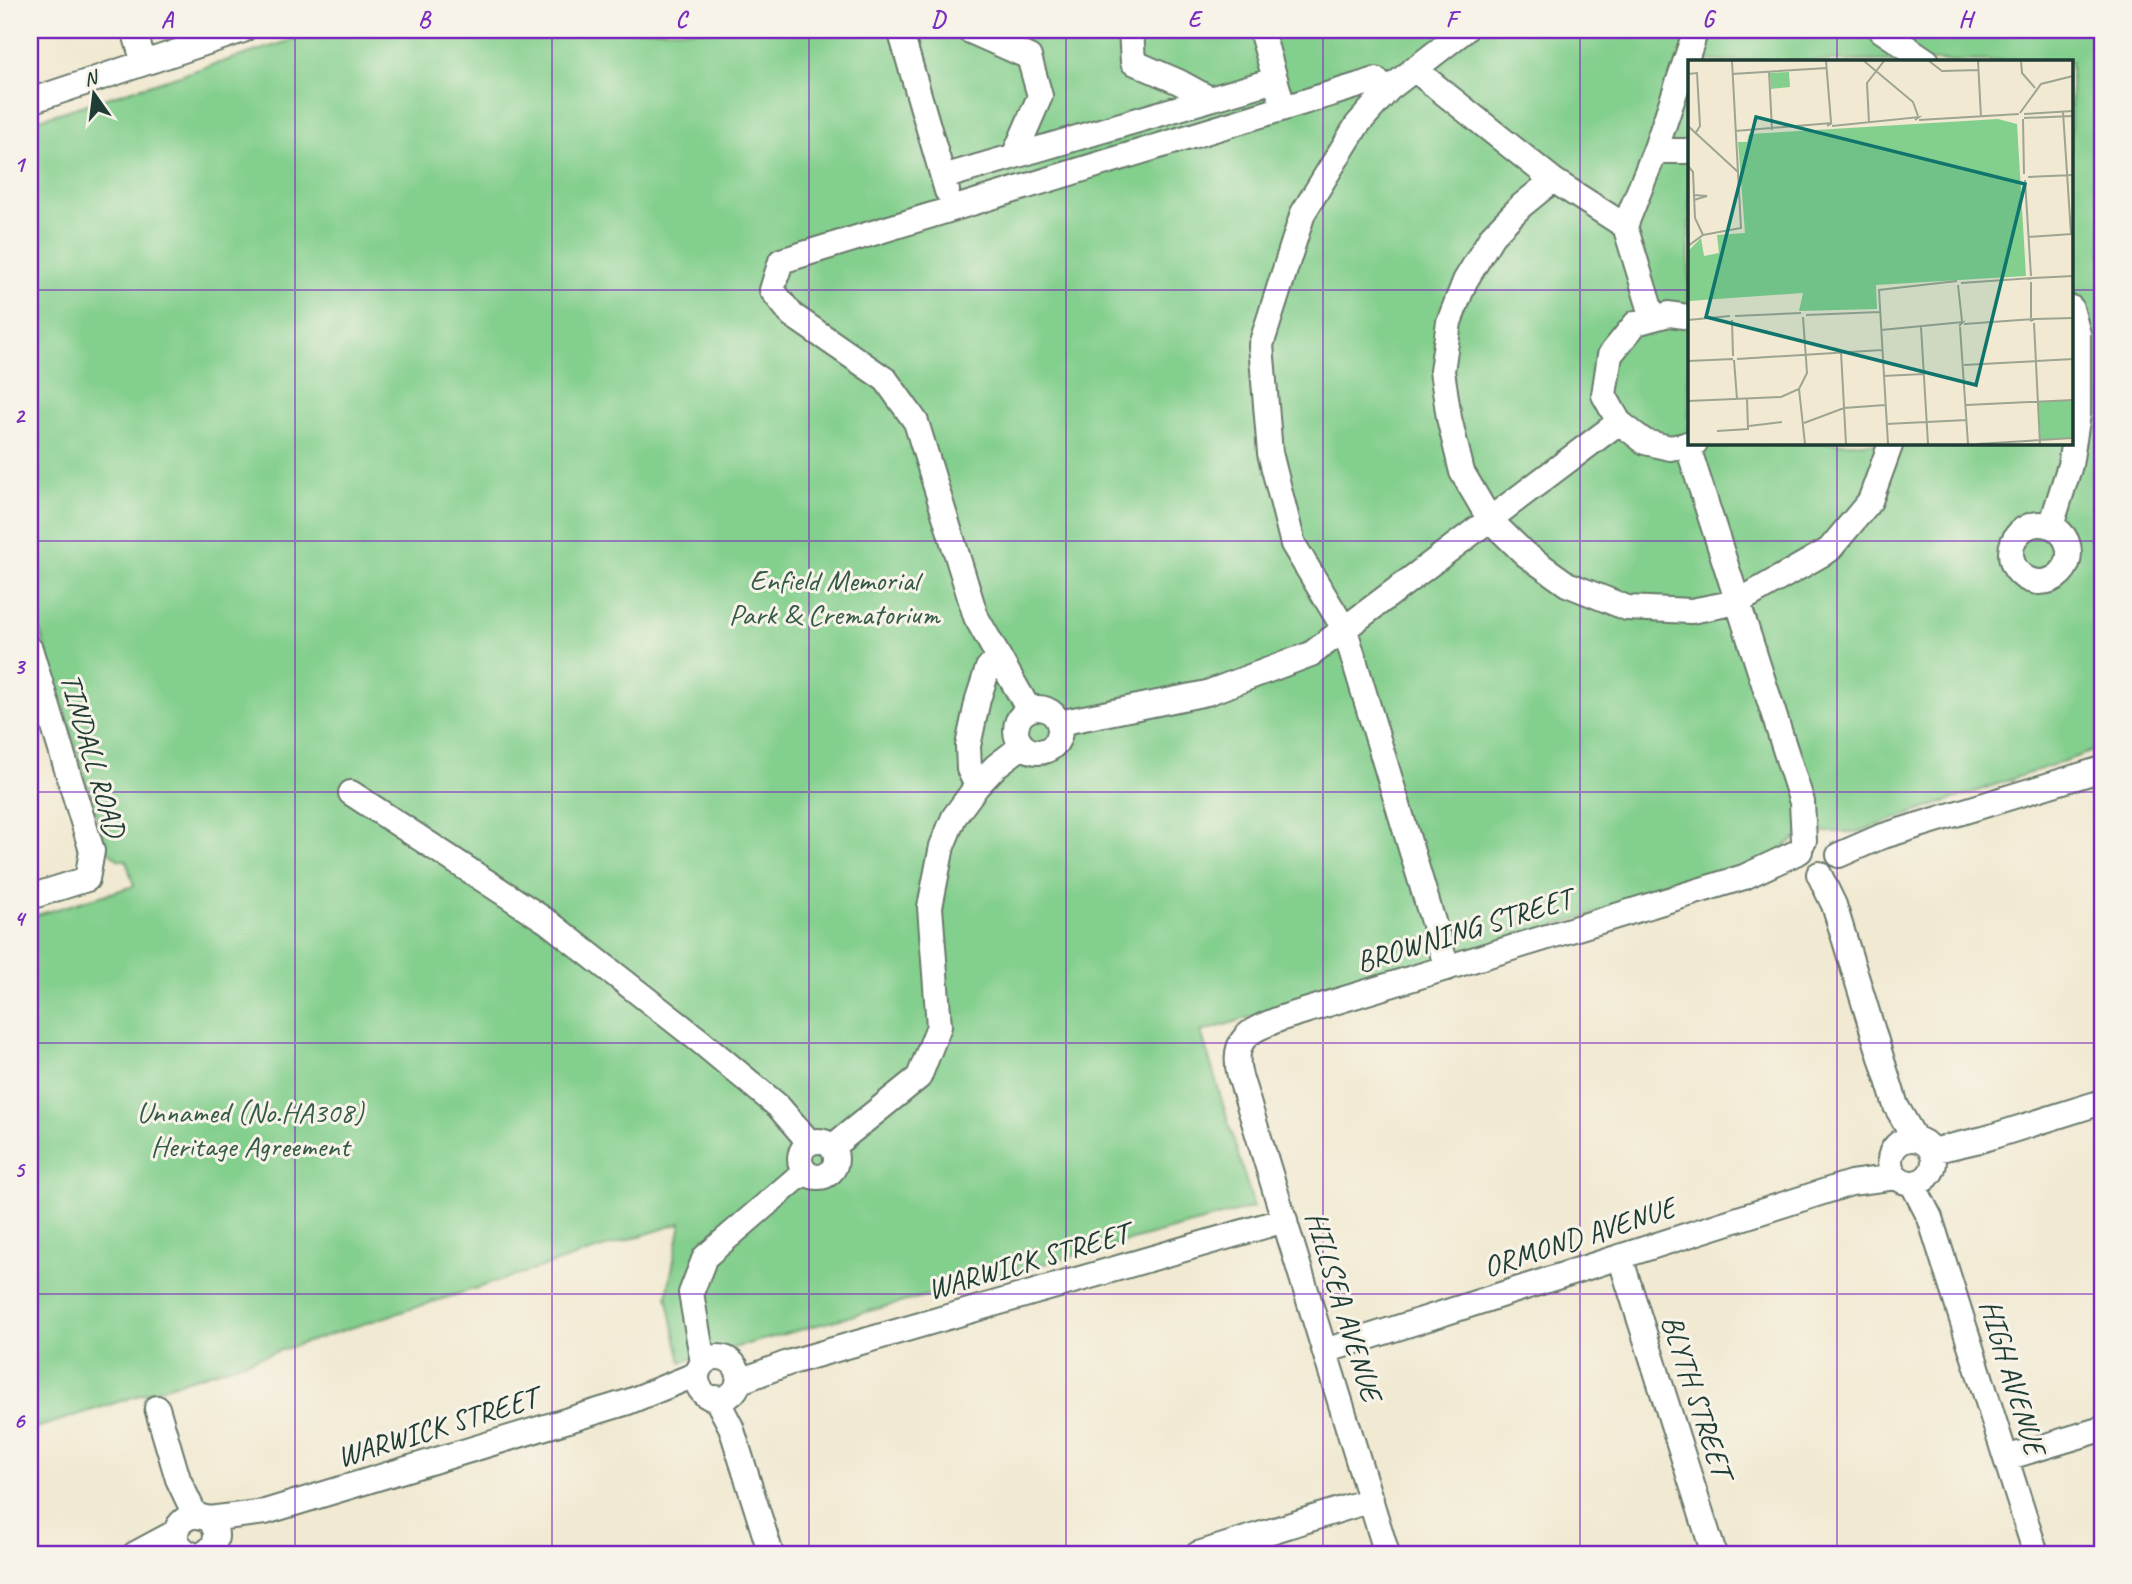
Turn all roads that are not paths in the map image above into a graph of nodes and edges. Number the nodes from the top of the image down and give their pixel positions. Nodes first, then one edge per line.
1 (134, 30) edge
2 (243, 30) edge
3 (900, 30) edge
4 (968, 30) edge
5 (1131, 30) edge
6 (1261, 30) edge
7 (1465, 30) edge
8 (1696, 30) edge
9 (1881, 30) edge
10 (1926, 60) edge
11 (144, 63) junction
12 (1414, 69) junction
13 (1275, 80) junction
14 (1389, 89) junction
15 (1210, 99) junction
16 (30, 101) edge
17 (1284, 108) junction
18 (1655, 151) junction
19 (1688, 151) edge
20 (1014, 156) junction
21 (943, 177) junction
22 (1553, 180) junction
23 (953, 209) junction
24 (1625, 226) junction
25 (2072, 312) edge
26 (1688, 317) edge
27 (1653, 318) junction
28 (1619, 422) junction
29 (1691, 444) edge
30 (1891, 444) edge
31 (1490, 520) junction
32 (2050, 526) dead end
33 (1738, 601) junction
34 (1345, 630) junction
35 (30, 649) edge
36 (999, 658) junction
37 (1029, 710) junction
38 (1059, 723) junction
39 (1022, 746) junction
40 (2102, 769) edge
41 (977, 786) junction
42 (351, 793) dead end
43 (1820, 854) junction
44 (30, 897) edge
45 (1447, 968) junction
46 (1240, 1076) joint
47 (2102, 1102) edge
48 (821, 1145) junction
49 (1913, 1162) junction
50 (1285, 1220) junction
51 (1620, 1257) junction
52 (1325, 1351) junction
53 (717, 1378) junction
54 (157, 1408) dead end
55 (2102, 1429) edge
56 (2006, 1458) junction
57 (1371, 1500) junction
58 (197, 1539) edge
59 (137, 1553) edge
60 (771, 1554) edge
61 (1198, 1554) edge
62 (1387, 1554) edge
63 (1714, 1554) edge
64 (2036, 1554) edge

1 - 11 street
2 - 11 street
3 - 21 street
4 - 20 street
5 - 15 street
6 - 13 street
7 - 12 street
8 - 18 street
9 - 10 street
11 - 16 street
12 - 14 street
12 - 22 street
13 - 15 street
13 - 17 street
14 - 17 street
14 - 34 street
15 - 20 street
17 - 23 street
18 - 19 street
18 - 24 street
20 - 21 street
21 - 23 street
22 - 24 street
22 - 31 street
23 - 36 street
24 - 27 street
25 - 32 street
26 - 27 street
27 - 28 street
28 - 29 street
28 - 31 street
29 - 33 street, HIGH AVENUE
30 - 33 street
31 - 33 street
31 - 34 street
33 - 43 street, HIGH AVENUE
34 - 38 street
34 - 45 street
35 - 44 street, TINDALL ROAD
36 - 37 street
36 - 41 street
37 - 38 street
37 - 39 street
38 - 39 street
39 - 41 street
40 - 43 street, BROWNING STREET
41 - 48 street
42 - 48 street
43 - 45 street, BROWNING STREET
43 - 49 street, HIGH AVENUE
45 - 46 street, BROWNING STREET
46 - 50 street, HILLSEA AVENUE
47 - 49 street, ORMOND AVENUE
48 - 53 street
49 - 51 street, ORMOND AVENUE
49 - 56 street, HIGH AVENUE
50 - 52 street, HILLSEA AVENUE
50 - 53 street, WARWICK STREET
51 - 52 street, ORMOND AVENUE
51 - 63 street, BLYTH STREET
52 - 57 street, HILLSEA AVENUE
53 - 58 street, WARWICK STREET
53 - 60 street
54 - 58 street
55 - 56 street
56 - 64 street, HIGH AVENUE
57 - 61 street
57 - 62 street, HILLSEA AVENUE
58 - 59 street, WARWICK STREET

